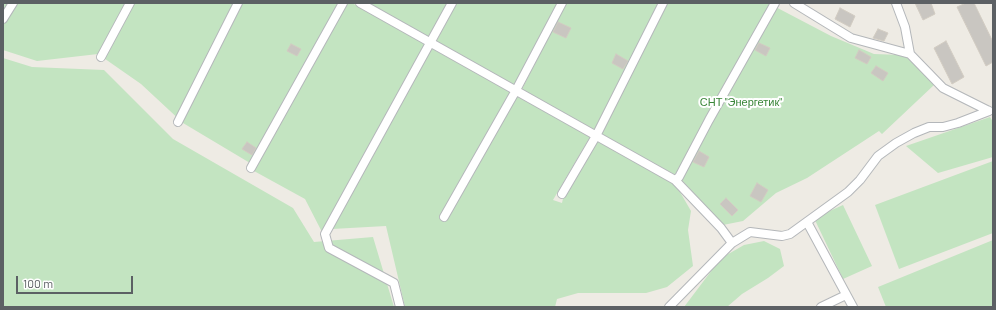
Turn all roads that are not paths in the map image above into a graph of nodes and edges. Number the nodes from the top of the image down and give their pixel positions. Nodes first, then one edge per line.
1 (13, 3) edge
2 (130, 3) edge
3 (238, 3) edge
4 (343, 3) edge
5 (360, 3) edge
6 (452, 3) edge
7 (562, 3) edge
8 (663, 3) edge
9 (775, 3) edge
10 (794, 3) edge
11 (896, 3) edge
12 (3, 19) edge
13 (431, 42) junction
14 (910, 54) junction
15 (101, 57) dead end
16 (515, 92) junction
17 (178, 122) dead end
18 (596, 136) junction
19 (251, 168) dead end
20 (675, 180) junction
21 (562, 194) dead end
22 (444, 217) dead end
23 (808, 222) junction
24 (732, 243) junction
25 (846, 295) junction
26 (400, 307) edge
27 (669, 307) edge
28 (820, 307) edge
29 (853, 307) edge

1 - 12 street
2 - 15 street
3 - 17 street
4 - 19 street
5 - 13 street
6 - 13 street
7 - 16 street
8 - 18 street
9 - 20 street
10 - 14 street
11 - 14 street
13 - 16 street
13 - 26 street
14 - 23 street
16 - 18 street
16 - 22 street
18 - 20 street
18 - 21 street
20 - 24 street
23 - 24 street
23 - 25 street
24 - 27 street
25 - 28 street
25 - 29 street

